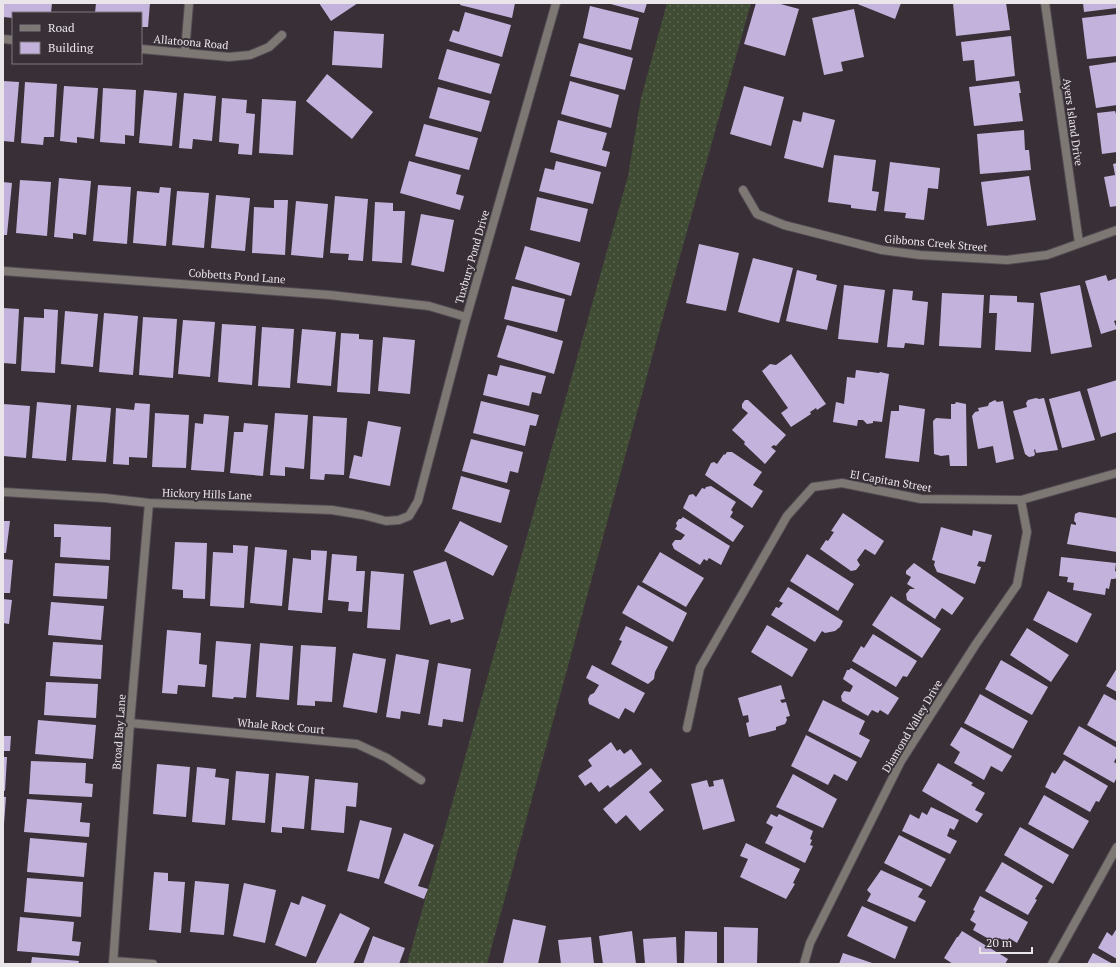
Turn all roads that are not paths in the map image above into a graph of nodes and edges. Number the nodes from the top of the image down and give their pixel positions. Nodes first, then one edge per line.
1 (189, 3) edge
2 (556, 3) edge
3 (1045, 3) edge
4 (282, 35) dead end
5 (142, 49) edge
6 (185, 52) junction
7 (743, 190) dead end
8 (1117, 230) edge
9 (1079, 243) junction
10 (3, 271) edge
11 (466, 317) junction
12 (1117, 473) edge
13 (3, 492) edge
14 (1020, 500) junction
15 (149, 503) junction
16 (409, 516) joint
17 (130, 723) junction
18 (686, 728) dead end
19 (421, 780) dead end
20 (1117, 847) edge
21 (113, 963) edge
22 (153, 964) edge
23 (804, 964) edge
24 (1052, 964) edge

1 - 6 street
2 - 11 street, Tuxbury Pond Drive
3 - 9 street, Ayers Island Drive
4 - 6 street, Allatoona Road
5 - 6 street, Allatoona Road
7 - 9 street, Gibbons Creek Street
8 - 9 street, Gibbons Creek Street
10 - 11 street, Cobbetts Pond Lane
11 - 16 street, Tuxbury Pond Drive
12 - 14 street, El Capitan Street
13 - 15 street, Hickory Hills Lane
14 - 18 street, El Capitan Street
14 - 23 street, Diamond Valley Drive
15 - 16 street, Hickory Hills Lane
15 - 17 street, Broad Bay Lane
17 - 19 street, Whale Rock Court
17 - 21 street, Broad Bay Lane
20 - 24 street
21 - 22 street

